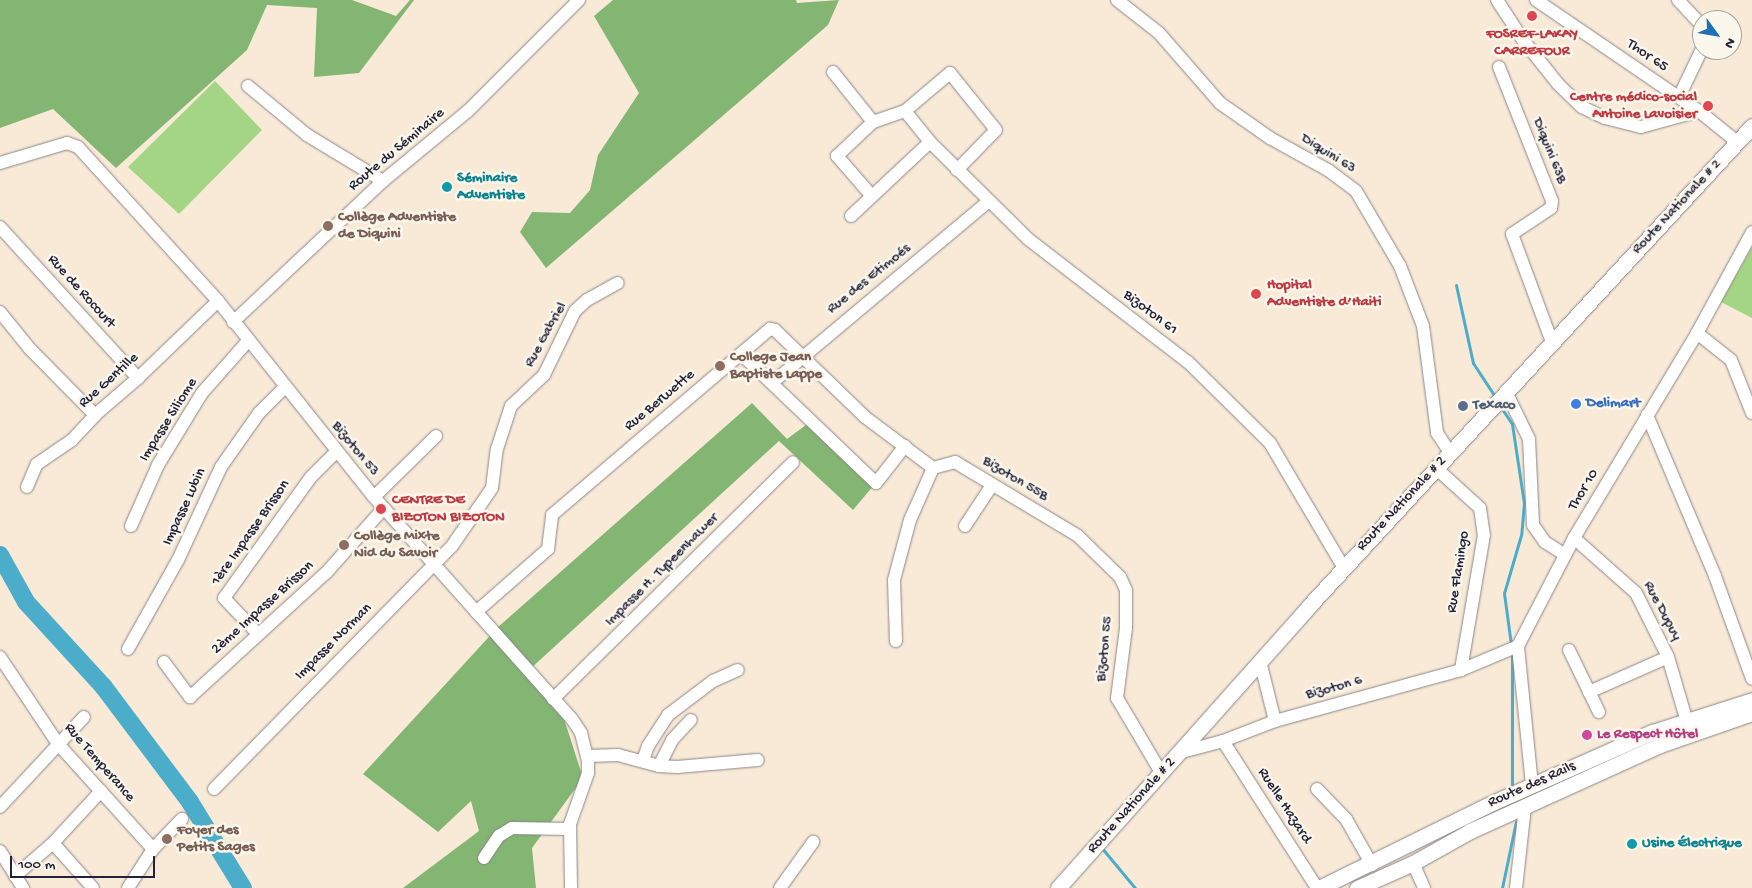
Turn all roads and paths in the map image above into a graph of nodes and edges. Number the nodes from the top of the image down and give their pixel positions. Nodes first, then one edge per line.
1 (579, 0) edge
2 (1117, 0) edge
3 (1497, 0) edge
4 (1536, 0) edge
5 (1678, 0) edge
6 (1551, 4) edge
7 (1692, 15) edge
8 (1697, 60) edge
9 (1499, 67) dead end
10 (833, 72) dead end
11 (248, 86) dead end
12 (1679, 97) junction
13 (905, 111) junction
14 (1699, 111) junction
15 (873, 122) junction
16 (1752, 126) edge
17 (930, 142) junction
18 (1737, 142) junction
19 (0, 163) edge
20 (957, 170) junction
21 (383, 181) junction
22 (871, 195) junction
23 (989, 201) junction
24 (851, 216) dead end
25 (0, 227) edge
26 (1752, 232) edge
27 (618, 283) dead end
28 (218, 301) junction
29 (0, 312) edge
30 (232, 322) junction
31 (1697, 333) junction
32 (248, 341) junction
33 (1552, 342) junction
34 (740, 354) junction
35 (801, 356) junction
36 (138, 378) junction
37 (772, 383) junction
38 (284, 388) junction
39 (1506, 392) junction
40 (1752, 413) edge
41 (94, 414) junction
42 (1647, 415) junction
43 (436, 436) dead end
44 (906, 446) junction
45 (336, 452) junction
46 (1450, 452) junction
47 (793, 462) dead end
48 (933, 468) junction
49 (1437, 469) junction
50 (992, 485) junction
51 (27, 487) dead end
52 (374, 497) junction
53 (384, 508) junction
54 (131, 526) dead end
55 (965, 526) dead end
56 (1574, 538) junction
57 (452, 546) joint
58 (1565, 555) junction
59 (432, 564) junction
60 (1344, 568) junction
61 (1120, 577) joint
62 (476, 612) junction
63 (257, 633) junction
64 (896, 641) dead end
65 (1518, 646) junction
66 (128, 649) dead end
67 (1569, 650) dead end
68 (0, 657) edge
69 (1668, 657) junction
70 (1260, 661) junction
71 (164, 662) dead end
72 (738, 670) dead end
73 (1461, 670) junction
74 (1752, 679) edge
75 (1590, 692) junction
76 (553, 699) junction
77 (1752, 700) edge
78 (1599, 712) dead end
79 (1752, 713) edge
80 (84, 717) dead end
81 (691, 720) dead end
82 (1275, 721) junction
83 (1687, 722) junction
84 (1223, 741) junction
85 (59, 745) junction
86 (1182, 752) junction
87 (588, 756) junction
88 (643, 760) junction
89 (758, 760) dead end
90 (659, 766) junction
91 (1162, 774) junction
92 (1528, 787) junction
93 (214, 789) dead end
94 (1317, 789) dead end
95 (101, 791) junction
96 (0, 806) edge
97 (1525, 806) junction
98 (182, 819) dead end
99 (570, 829) junction
100 (813, 842) dead end
101 (53, 843) junction
102 (153, 849) junction
103 (0, 851) edge
104 (484, 858) dead end
105 (1413, 863) junction
106 (1372, 865) junction
107 (15, 876) junction
108 (23, 888) edge
109 (93, 888) edge
110 (128, 888) edge
111 (571, 888) edge
112 (780, 888) edge
113 (1058, 888) edge
114 (1318, 888) edge
115 (1357, 888) edge
116 (1424, 888) edge
117 (1516, 888) edge

1 - 21 street, Route du Séminaire
2 - 46 street, Diquini 63
3 - 14 street
4 - 6 street, Thor 65
5 - 7 street
6 - 12 street, Thor 65
8 - 12 street
9 - 33 street, Diquini 63B
10 - 15 street
11 - 21 street
12 - 14 street, Thor 65
13 - 15 street
13 - 17 street, Bizoton 61
13 - 20 street
14 - 18 street, Thor 65
15 - 22 street
16 - 18 main road, Route Nationale # 2
17 - 20 street, Bizoton 61
17 - 22 street
18 - 33 main road, Route Nationale # 2
19 - 28 street, Bizoton 53
20 - 23 street, Bizoton 61
21 - 30 street, Route du Séminaire
22 - 24 street
23 - 35 street, Rue des Etimoés
23 - 60 street, Bizoton 61
25 - 36 street, Rue de Rocourt
26 - 31 street, Thor 10
27 - 57 street, Rue Gabriel
28 - 30 street, Bizoton 53
28 - 36 street, Rue Gentille
29 - 41 street
30 - 32 street, Bizoton 53
31 - 40 street
31 - 42 street, Thor 10
32 - 38 street, Bizoton 53
32 - 54 street, Impasse Siliome
33 - 39 main road, Route Nationale # 2
34 - 35 street, Rue Berwette
34 - 37 street
34 - 62 street, Rue Berwette
35 - 37 street, Rue des Etimoés
35 - 44 street, Rue Berwette
36 - 41 street, Rue Gentille
37 - 44 street
38 - 45 street, Bizoton 53
38 - 66 street, Impasse Lubin
39 - 46 main road, Route Nationale # 2
39 - 58 street
41 - 51 street, Rue Gentille
42 - 56 street, Thor 10
42 - 74 street
43 - 52 street
44 - 48 street, Rue Berwette
45 - 52 street, Bizoton 53
45 - 63 street, 1ère Impasse Brisson
46 - 49 main road, Route Nationale # 2
47 - 76 street, Impasse H. Typeenhawer
48 - 50 street, Bizoton 55B
48 - 64 street
49 - 60 main road, Route Nationale # 2
49 - 73 street, Rue Flamingo
50 - 55 street
50 - 61 street, Bizoton 55B
52 - 53 street, Bizoton 53
53 - 59 street, Bizoton 53
53 - 63 street, 2ème Impasse Brisson
56 - 58 street, Thor 10
56 - 69 street, Rue Dupuy
57 - 59 street, Impasse Norman
58 - 65 street, Thor 10
59 - 62 street, Bizoton 53
59 - 93 street, Impasse Norman
60 - 70 main road, Route Nationale # 2
61 - 91 street, Bizoton 55
62 - 76 street, Bizoton 53
63 - 71 street, 2ème Impasse Brisson
65 - 73 street, Bizoton 6
65 - 92 street
67 - 75 street
68 - 85 street, Rue Temperance
69 - 75 street
69 - 83 street, Rue Dupuy
70 - 82 street
70 - 86 main road, Route Nationale # 2
72 - 88 street
73 - 82 street, Bizoton 6
75 - 78 street
76 - 87 street, Bizoton 53
77 - 83 main road, Route des Rails
79 - 97 main road, Route des Rails
80 - 85 street
81 - 90 street
82 - 84 street, Bizoton 6
83 - 92 main road, Route des Rails
84 - 86 street, Bizoton 6
84 - 114 street, Ruelle Hazard
85 - 95 street, Rue Temperance
85 - 96 street
86 - 91 main road, Route Nationale # 2
87 - 88 street
87 - 99 street, Bizoton 53
88 - 90 street
89 - 90 street
91 - 113 main road, Route Nationale # 2
92 - 106 main road, Route des Rails
94 - 106 street
95 - 101 street
95 - 102 street, Rue Temperance
97 - 105 main road, Route des Rails
97 - 117 street
98 - 102 street
99 - 104 street
99 - 111 street, Bizoton 53
100 - 112 street
101 - 107 street
101 - 109 street
102 - 110 street
103 - 107 street
105 - 115 main road, Route des Rails
105 - 116 street
106 - 114 main road, Route des Rails
107 - 108 street

